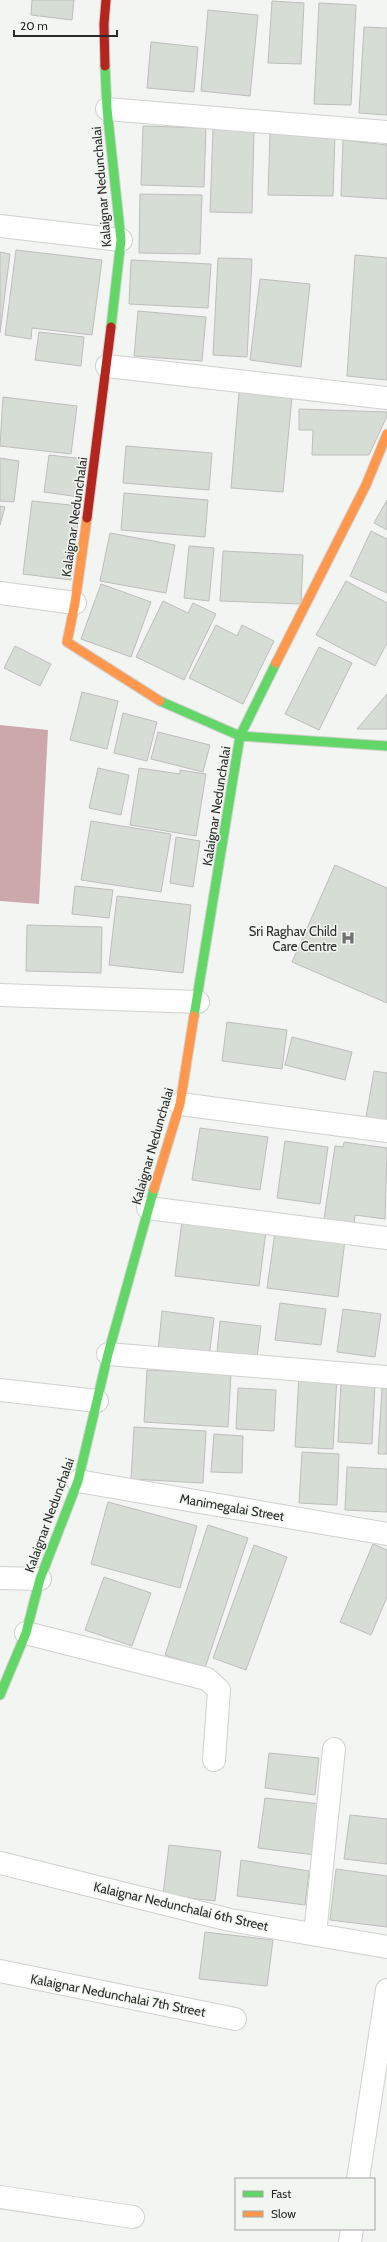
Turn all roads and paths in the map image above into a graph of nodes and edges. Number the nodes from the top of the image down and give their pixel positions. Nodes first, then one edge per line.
1 (106, 0) edge
2 (107, 109) junction
3 (387, 132) edge
4 (0, 226) edge
5 (121, 240) junction
6 (107, 366) junction
7 (387, 398) edge
8 (387, 434) edge
9 (0, 593) edge
10 (76, 603) junction
11 (240, 736) junction
12 (387, 746) edge
13 (0, 995) edge
14 (198, 1002) junction
15 (180, 1104) junction
16 (387, 1131) edge
17 (148, 1208) junction
18 (387, 1238) edge
19 (108, 1354) junction
20 (387, 1378) edge
21 (0, 1390) edge
22 (97, 1401) junction
23 (78, 1481) junction
24 (387, 1534) edge
25 (0, 1578) edge
26 (40, 1579) junction
27 (26, 1633) junction
28 (0, 1695) edge
29 (334, 1749) dead end
30 (214, 1760) dead end
31 (0, 1863) edge
32 (315, 1934) junction
33 (387, 1947) edge
34 (0, 1971) edge
35 (387, 1990) edge
36 (235, 2019) dead end
37 (358, 2178) edge
38 (0, 2197) edge
39 (133, 2217) dead end
40 (352, 2230) edge
41 (350, 2242) edge

1 - 2 street, Kalaignar Nedunchalai
2 - 3 street
2 - 5 street, Kalaignar Nedunchalai
4 - 5 street
5 - 6 street, Kalaignar Nedunchalai
6 - 7 street
6 - 10 street, Kalaignar Nedunchalai
8 - 11 street
9 - 10 street
10 - 11 street, Kalaignar Nedunchalai
11 - 12 street
11 - 14 street, Kalaignar Nedunchalai
13 - 14 street
14 - 15 street, Kalaignar Nedunchalai
15 - 16 street
15 - 17 street, Kalaignar Nedunchalai
17 - 18 street
17 - 19 street, Kalaignar Nedunchalai
19 - 20 street
19 - 22 street, Kalaignar Nedunchalai
21 - 22 street
22 - 23 street, Kalaignar Nedunchalai
23 - 24 street, Manimegalai Street
23 - 26 street, Kalaignar Nedunchalai
25 - 26 street
26 - 27 street, Kalaignar Nedunchalai
27 - 28 street, Kalaignar Nedunchalai
27 - 30 street
29 - 32 street
31 - 32 street, Kalaignar Nedunchalai 6th Street
32 - 33 street, Kalaignar Nedunchalai 6th Street
34 - 36 street, Kalaignar Nedunchalai 7th Street
35 - 37 street
38 - 39 street
40 - 41 street

